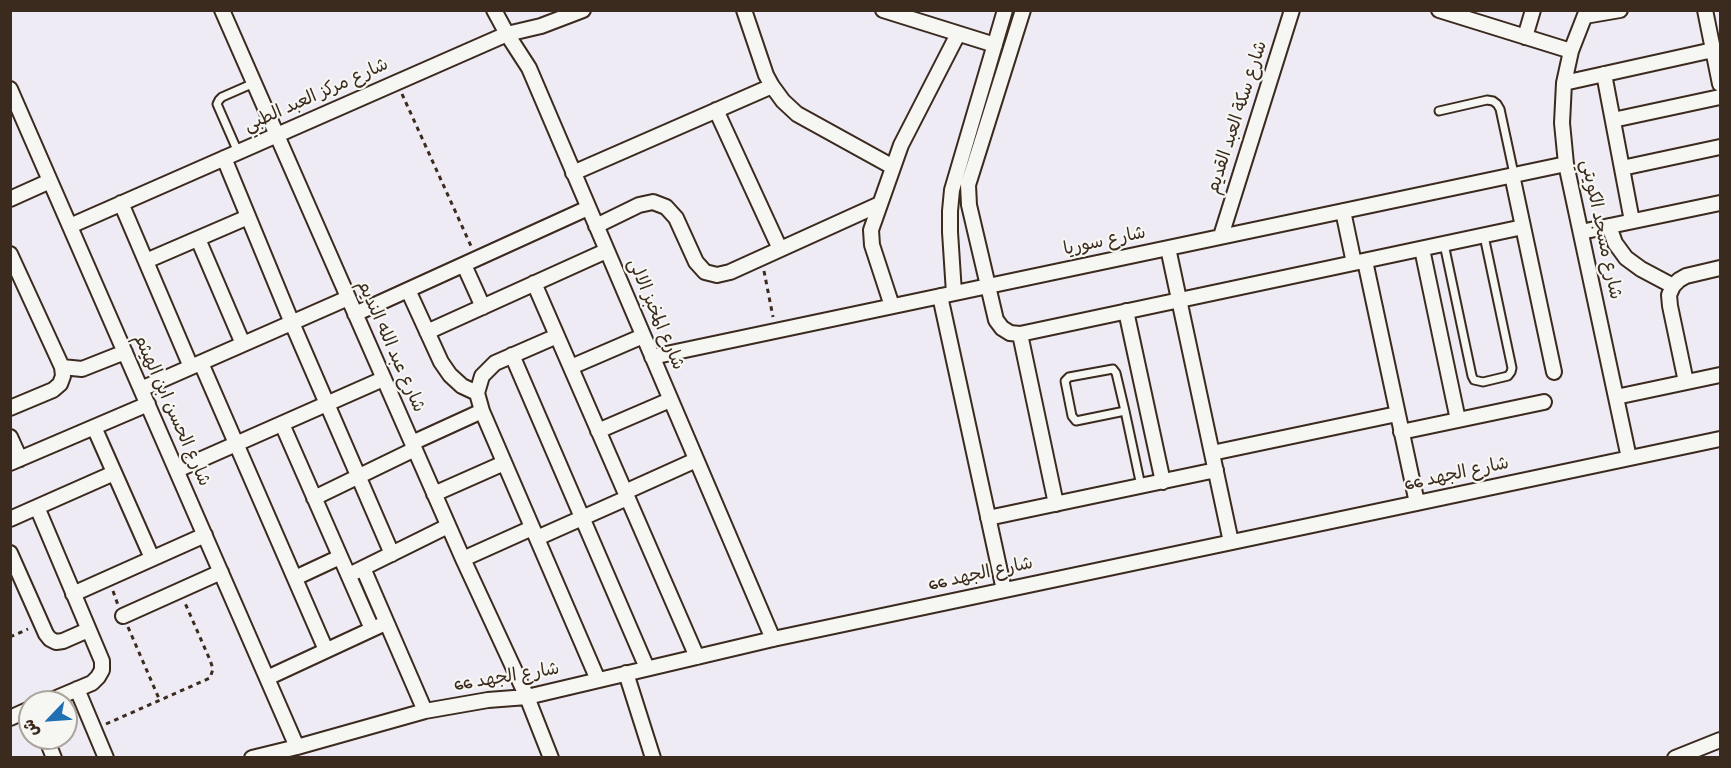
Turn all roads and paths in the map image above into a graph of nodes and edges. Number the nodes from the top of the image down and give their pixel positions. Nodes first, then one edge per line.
1 (222, 10) edge
2 (494, 10) edge
3 (582, 10) edge
4 (744, 10) edge
5 (883, 10) edge
6 (1005, 10) edge
7 (1023, 10) edge
8 (1292, 10) edge
9 (1439, 10) edge
10 (1533, 10) edge
11 (1620, 10) edge
12 (1706, 10) edge
13 (1586, 13) edge
14 (507, 34) junction
15 (958, 34) junction
16 (1525, 37) junction
17 (995, 45) junction
18 (1713, 50) junction
19 (1571, 51) junction
20 (1604, 74) junction
21 (396, 82) junction
22 (1564, 83) junction
23 (254, 84) junction
24 (1720, 84) edge
25 (772, 86) junction
26 (10, 89) edge
27 (1720, 97) edge
28 (716, 110) junction
29 (1439, 111) dead end
30 (1613, 120) junction
31 (277, 135) junction
32 (1720, 147) edge
33 (238, 152) junction
34 (224, 158) junction
35 (1566, 164) junction
36 (892, 167) junction
37 (1622, 168) junction
38 (573, 173) junction
39 (1513, 175) junction
40 (50, 181) junction
41 (10, 199) edge
42 (121, 203) junction
43 (1720, 203) edge
44 (880, 204) junction
45 (588, 208) junction
46 (1343, 211) junction
47 (248, 217) junction
48 (1632, 222) junction
49 (70, 226) junction
50 (596, 226) junction
51 (1609, 226) junction
52 (1523, 227) junction
53 (1581, 232) junction
54 (1221, 236) junction
55 (1484, 236) junction
56 (198, 238) junction
57 (1444, 244) junction
58 (1168, 248) junction
59 (780, 249) junction
60 (1422, 249) junction
61 (606, 250) junction
62 (761, 258) junction
63 (146, 261) junction
64 (470, 262) junction
65 (1359, 262) junction
66 (12, 263) edge
67 (1720, 268) edge
68 (534, 283) junction
69 (988, 286) junction
70 (1673, 286) junction
71 (408, 290) junction
72 (954, 293) junction
73 (940, 296) junction
74 (348, 298) junction
75 (1179, 300) junction
76 (892, 306) junction
77 (483, 307) junction
78 (1126, 311) junction
79 (355, 314) junction
80 (292, 323) junction
81 (776, 331) junction
82 (427, 332) junction
83 (1020, 334) junction
84 (557, 336) junction
85 (643, 336) junction
86 (243, 344) junction
87 (125, 352) junction
88 (513, 355) junction
89 (652, 357) junction
90 (196, 365) junction
91 (571, 367) junction
92 (62, 368) junction
93 (1554, 372) dead end
94 (1720, 375) edge
95 (383, 378) junction
96 (1686, 382) junction
97 (141, 389) junction
98 (477, 393) junction
99 (1616, 397) junction
100 (670, 400) junction
101 (1544, 402) dead end
102 (148, 404) junction
103 (327, 404) junction
104 (10, 408) edge
105 (482, 411) junction
106 (1125, 411) junction
107 (1397, 414) junction
108 (1458, 420) junction
109 (282, 424) junction
110 (94, 427) junction
111 (598, 431) junction
112 (1401, 432) junction
113 (10, 437) edge
114 (1720, 439) edge
115 (236, 444) junction
116 (413, 446) junction
117 (1212, 453) junction
118 (1629, 458) junction
119 (696, 460) junction
120 (15, 461) edge
121 (504, 463) junction
122 (1216, 470) junction
123 (177, 471) junction
124 (114, 473) junction
125 (358, 476) junction
126 (1162, 482) junction
127 (1141, 486) junction
128 (434, 494) junction
129 (626, 495) junction
130 (314, 498) junction
131 (1417, 503) junction
132 (1056, 504) junction
133 (37, 507) junction
134 (583, 518) junction
135 (988, 518) junction
136 (10, 519) edge
137 (448, 526) junction
138 (535, 533) junction
139 (205, 535) junction
140 (1231, 542) junction
141 (10, 553) edge
142 (392, 554) junction
143 (340, 557) junction
144 (153, 558) junction
145 (463, 559) junction
146 (363, 568) junction
147 (221, 572) junction
148 (348, 575) junction
149 (295, 578) junction
150 (16, 579) edge
151 (107, 579) junction
152 (179, 590) junction
153 (1004, 590) junction
154 (74, 594) junction
155 (123, 616) junction
156 (41, 623) junction
157 (386, 623) junction
158 (372, 629) junction
159 (88, 630) junction
160 (10, 637) edge
161 (773, 639) junction
162 (326, 650) junction
163 (697, 657) junction
164 (647, 668) junction
165 (626, 674) junction
166 (267, 678) junction
167 (598, 680) junction
168 (77, 689) joint
169 (527, 697) junction
170 (160, 701) junction
171 (425, 711) junction
172 (94, 730) junction
173 (1720, 740) edge
174 (297, 747) junction
175 (106, 758) edge
176 (252, 758) edge
177 (551, 758) edge
178 (653, 758) edge
179 (1675, 758) edge

1 - 23 street, شارع عبد الله النديم
2 - 14 street, شارع المخبز الالى
3 - 14 street, شارع مركز العبد الطبي
4 - 25 street
5 - 15 street
6 - 17 street
7 - 69 street
8 - 54 street, شارع سكة العبد القديم
9 - 16 street
10 - 16 street
11 - 13 street
12 - 18 street
13 - 19 street, شارع مسجد الكويتي
14 - 21 street, شارع مركز العبد الطبي
14 - 38 street, شارع المخبز الالى
15 - 17 street
15 - 36 street
16 - 19 street
17 - 72 street
18 - 20 street
18 - 24 street
19 - 22 street, شارع مسجد الكويتي
20 - 22 street
20 - 30 street
21 - 31 street, شارع مركز العبد الطبي
21 - 64 path
22 - 35 street, شارع مسجد الكويتي
23 - 31 street, شارع عبد الله النديم
23 - 33 lane
25 - 28 street
25 - 36 street
26 - 40 street, شارع الحسن ابن الهيثم
27 - 30 street
28 - 38 street
28 - 59 street
29 - 39 lane
30 - 37 street
31 - 33 street, شارع مركز العبد الطبي
31 - 74 street, شارع عبد الله النديم
32 - 37 street
33 - 34 street, شارع مركز العبد الطبي
34 - 42 street, شارع مركز العبد الطبي
34 - 47 street
35 - 39 street, شارع سوريا
35 - 53 street, شارع مسجد الكويتي
36 - 44 street
37 - 48 street
38 - 45 street, شارع المخبز الالى
39 - 46 street, شارع سوريا
39 - 52 street
40 - 41 street
40 - 49 street, شارع الحسن ابن الهيثم
42 - 49 street, شارع مركز العبد الطبي
42 - 63 street
43 - 48 street
44 - 59 street
44 - 76 street
45 - 50 street, شارع المخبز الالى
45 - 64 street
46 - 54 street, شارع سوريا
46 - 65 street
47 - 56 street
47 - 80 street
48 - 51 street
49 - 87 street, شارع الحسن ابن الهيثم
50 - 61 street, شارع المخبز الالى
50 - 62 street
51 - 53 street
51 - 70 street
52 - 55 street
52 - 93 street
53 - 99 street, شارع مسجد الكويتي
54 - 58 street, شارع سوريا
55 - 57 street
55 - 57 lane
56 - 63 street
56 - 86 street
57 - 60 street
58 - 69 street, شارع سوريا
58 - 75 street
59 - 62 street
60 - 65 street
60 - 108 street
61 - 68 street
61 - 85 street, شارع المخبز الالى
62 - 81 path
63 - 90 street
64 - 71 street
64 - 77 street
65 - 75 street
65 - 107 street
66 - 92 street
67 - 70 street
68 - 77 street
68 - 84 street
69 - 72 street, شارع سوريا
69 - 83 street
70 - 96 street
71 - 79 street
71 - 82 street
72 - 73 street, شارع سوريا
73 - 76 street, شارع سوريا
73 - 135 street
74 - 79 street, شارع عبد الله النديم
74 - 80 street
75 - 78 street
75 - 117 street
76 - 81 street, شارع سوريا
77 - 82 street
78 - 83 street
78 - 126 street
79 - 95 street, شارع عبد الله النديم
80 - 86 street
80 - 103 street
81 - 89 street, شارع سوريا
82 - 98 street
83 - 132 street
84 - 88 street
84 - 91 street
85 - 89 street, شارع المخبز الالى
85 - 91 street
86 - 90 street
87 - 92 street
87 - 97 street, شارع الحسن ابن الهيثم
88 - 98 street
88 - 134 street
89 - 100 street, شارع المخبز الالى
90 - 97 street
90 - 115 street
91 - 111 street
92 - 104 street
94 - 96 street
95 - 103 street
95 - 116 street, شارع عبد الله النديم
96 - 99 street
97 - 102 street, شارع الحسن ابن الهيثم
98 - 105 street
99 - 118 street, شارع مسجد الكويتي
100 - 111 street
100 - 119 street, شارع المخبز الالى
101 - 108 street
102 - 110 street
102 - 123 street, شارع الحسن ابن الهيثم
103 - 109 street
103 - 125 street
105 - 116 street
105 - 121 street
106 - 106 lane
106 - 127 lane
107 - 112 street
107 - 117 street
108 - 112 street
109 - 115 street
109 - 130 street
110 - 120 street
110 - 124 street
111 - 129 street
112 - 131 street
113 - 120 street
114 - 118 street, شارع الجهد 66
115 - 123 street
115 - 149 street
116 - 125 street
116 - 128 street, شارع عبد الله النديم
117 - 122 street
118 - 131 street, شارع الجهد 66
119 - 129 street
119 - 161 street, شارع المخبز الالى
121 - 128 street
121 - 138 street
122 - 126 street
122 - 140 street
123 - 139 street, شارع الحسن ابن الهيثم
124 - 133 street
124 - 144 street
125 - 130 street
125 - 142 street
126 - 127 street
127 - 132 street
128 - 137 street, شارع عبد الله النديم
129 - 134 street
129 - 163 street
130 - 143 street
131 - 140 street, شارع الجهد 66
132 - 135 street
133 - 136 street
133 - 154 street
134 - 138 street
134 - 164 street
135 - 153 street
137 - 142 street
137 - 145 street, شارع عبد الله النديم
138 - 145 street
138 - 167 street
139 - 144 street
139 - 147 street, شارع الحسن ابن الهيثم
140 - 153 street, شارع الجهد 66
141 - 150 street
142 - 146 street
143 - 148 street
143 - 149 street
144 - 151 street
145 - 169 street, شارع عبد الله النديم
146 - 148 street
146 - 157 street
147 - 152 street
147 - 166 street, شارع الحسن ابن الهيثم
148 - 158 street
149 - 162 street
150 - 156 street
151 - 154 street
151 - 155 path
152 - 155 street
152 - 170 path
153 - 161 street, شارع الجهد 66
154 - 159 street
155 - 170 path
156 - 159 street
156 - 160 path
157 - 158 street
157 - 171 street
158 - 162 street
159 - 168 street
161 - 163 street, شارع الجهد 66
162 - 166 street
163 - 164 street, شارع الجهد 66
164 - 165 street, شارع الجهد 66
165 - 167 street, شارع الجهد 66
165 - 178 street
166 - 174 street, شارع الحسن ابن الهيثم
167 - 169 street, شارع الجهد 66
168 - 172 street
169 - 171 street, شارع الجهد 66
169 - 177 street, شارع عبد الله النديم
170 - 172 path
171 - 174 street, شارع الجهد 66
172 - 175 street
173 - 179 street
174 - 176 street, شارع الجهد 66

